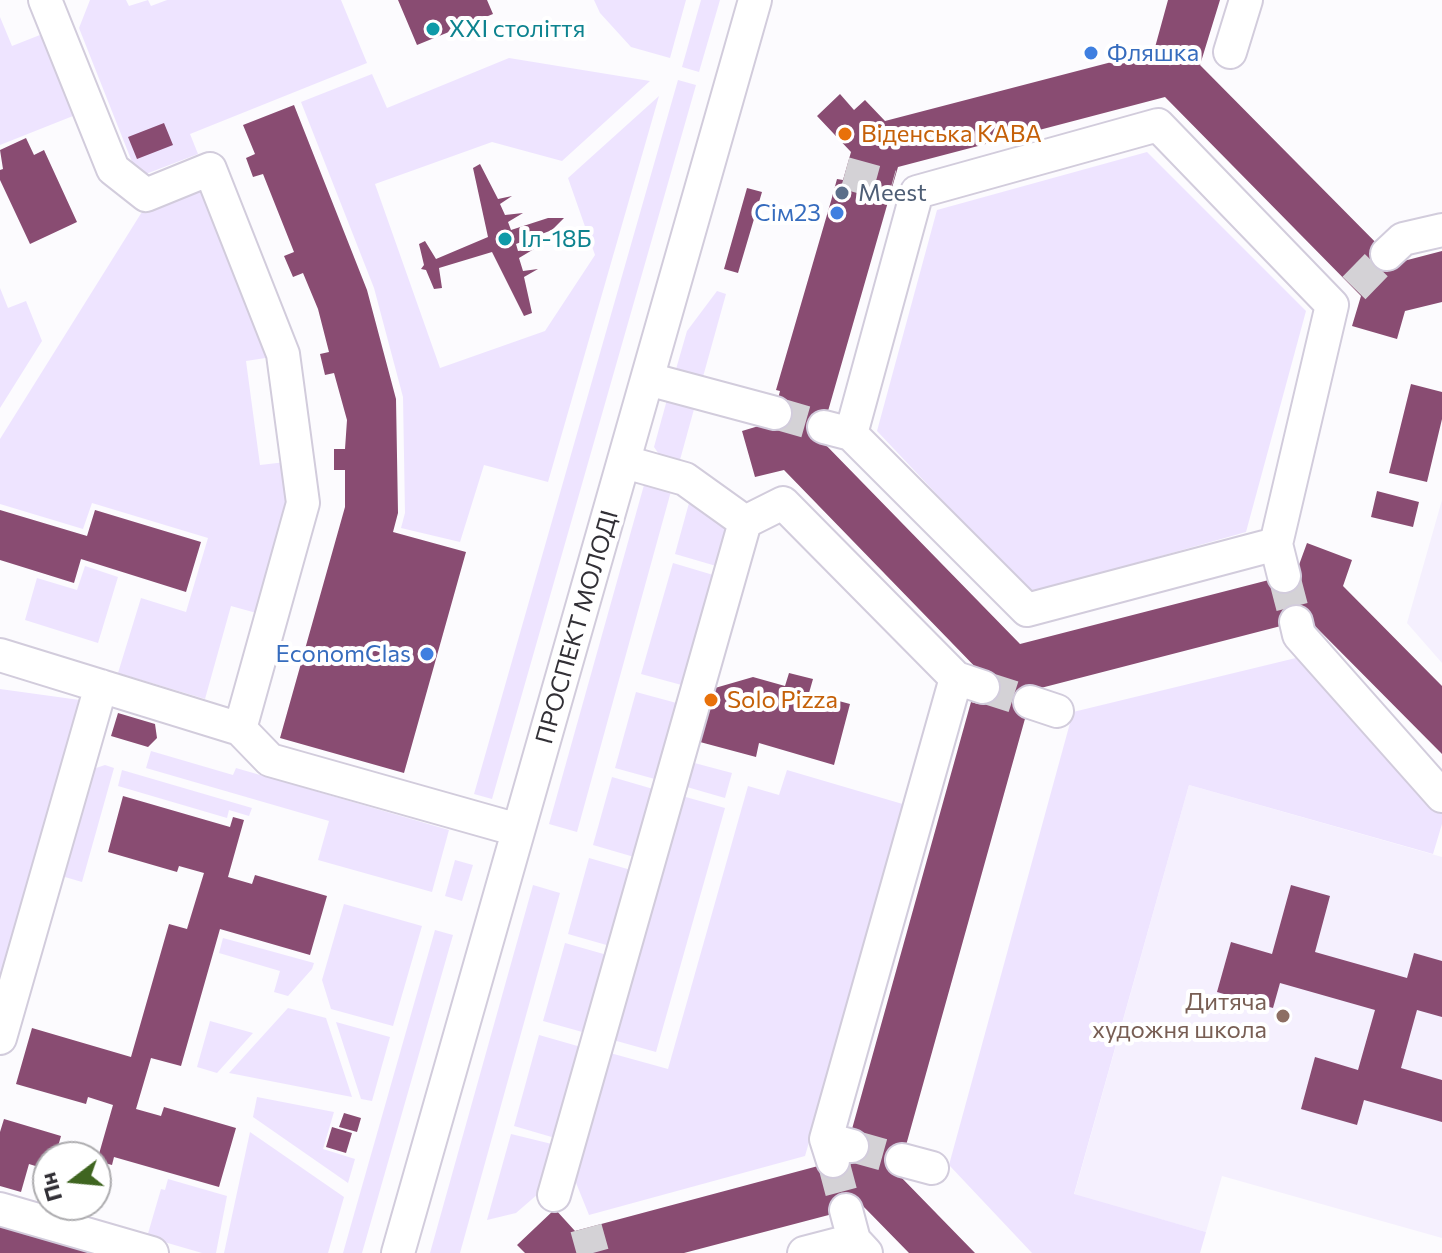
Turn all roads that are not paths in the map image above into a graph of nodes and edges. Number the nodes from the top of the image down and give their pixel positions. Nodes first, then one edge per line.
1 (45, 0) edge
2 (755, 0) edge
3 (1246, 0) edge
4 (1230, 52) dead end
5 (1442, 230) edge
6 (1387, 254) tunnel mouth
7 (648, 379) junction
8 (775, 413) tunnel mouth
9 (625, 462) junction
10 (745, 522) junction
11 (1276, 544) junction
12 (1284, 576) tunnel mouth
13 (1296, 622) tunnel mouth
14 (0, 655) edge
15 (101, 686) junction
16 (240, 729) junction
17 (1442, 796) edge
18 (518, 830) junction
19 (0, 1038) edge
20 (837, 1149) tunnel mouth
21 (554, 1195) dead end
22 (0, 1209) edge
23 (855, 1234) edge
24 (152, 1253) edge
25 (398, 1253) edge
26 (804, 1253) edge

1 - 16 street
2 - 7 street, ПРОСПЕКТ МОЛОДІ
3 - 4 street
5 - 6 street
7 - 8 street
7 - 9 street, ПРОСПЕКТ МОЛОДІ
9 - 10 street
9 - 18 street, ПРОСПЕКТ МОЛОДІ
10 - 20 street
10 - 21 street
11 - 11 street
11 - 12 street
13 - 17 street
14 - 15 street
15 - 16 street
15 - 19 street
16 - 18 street
18 - 25 street, ПРОСПЕКТ МОЛОДІ
22 - 24 street
23 - 26 street

